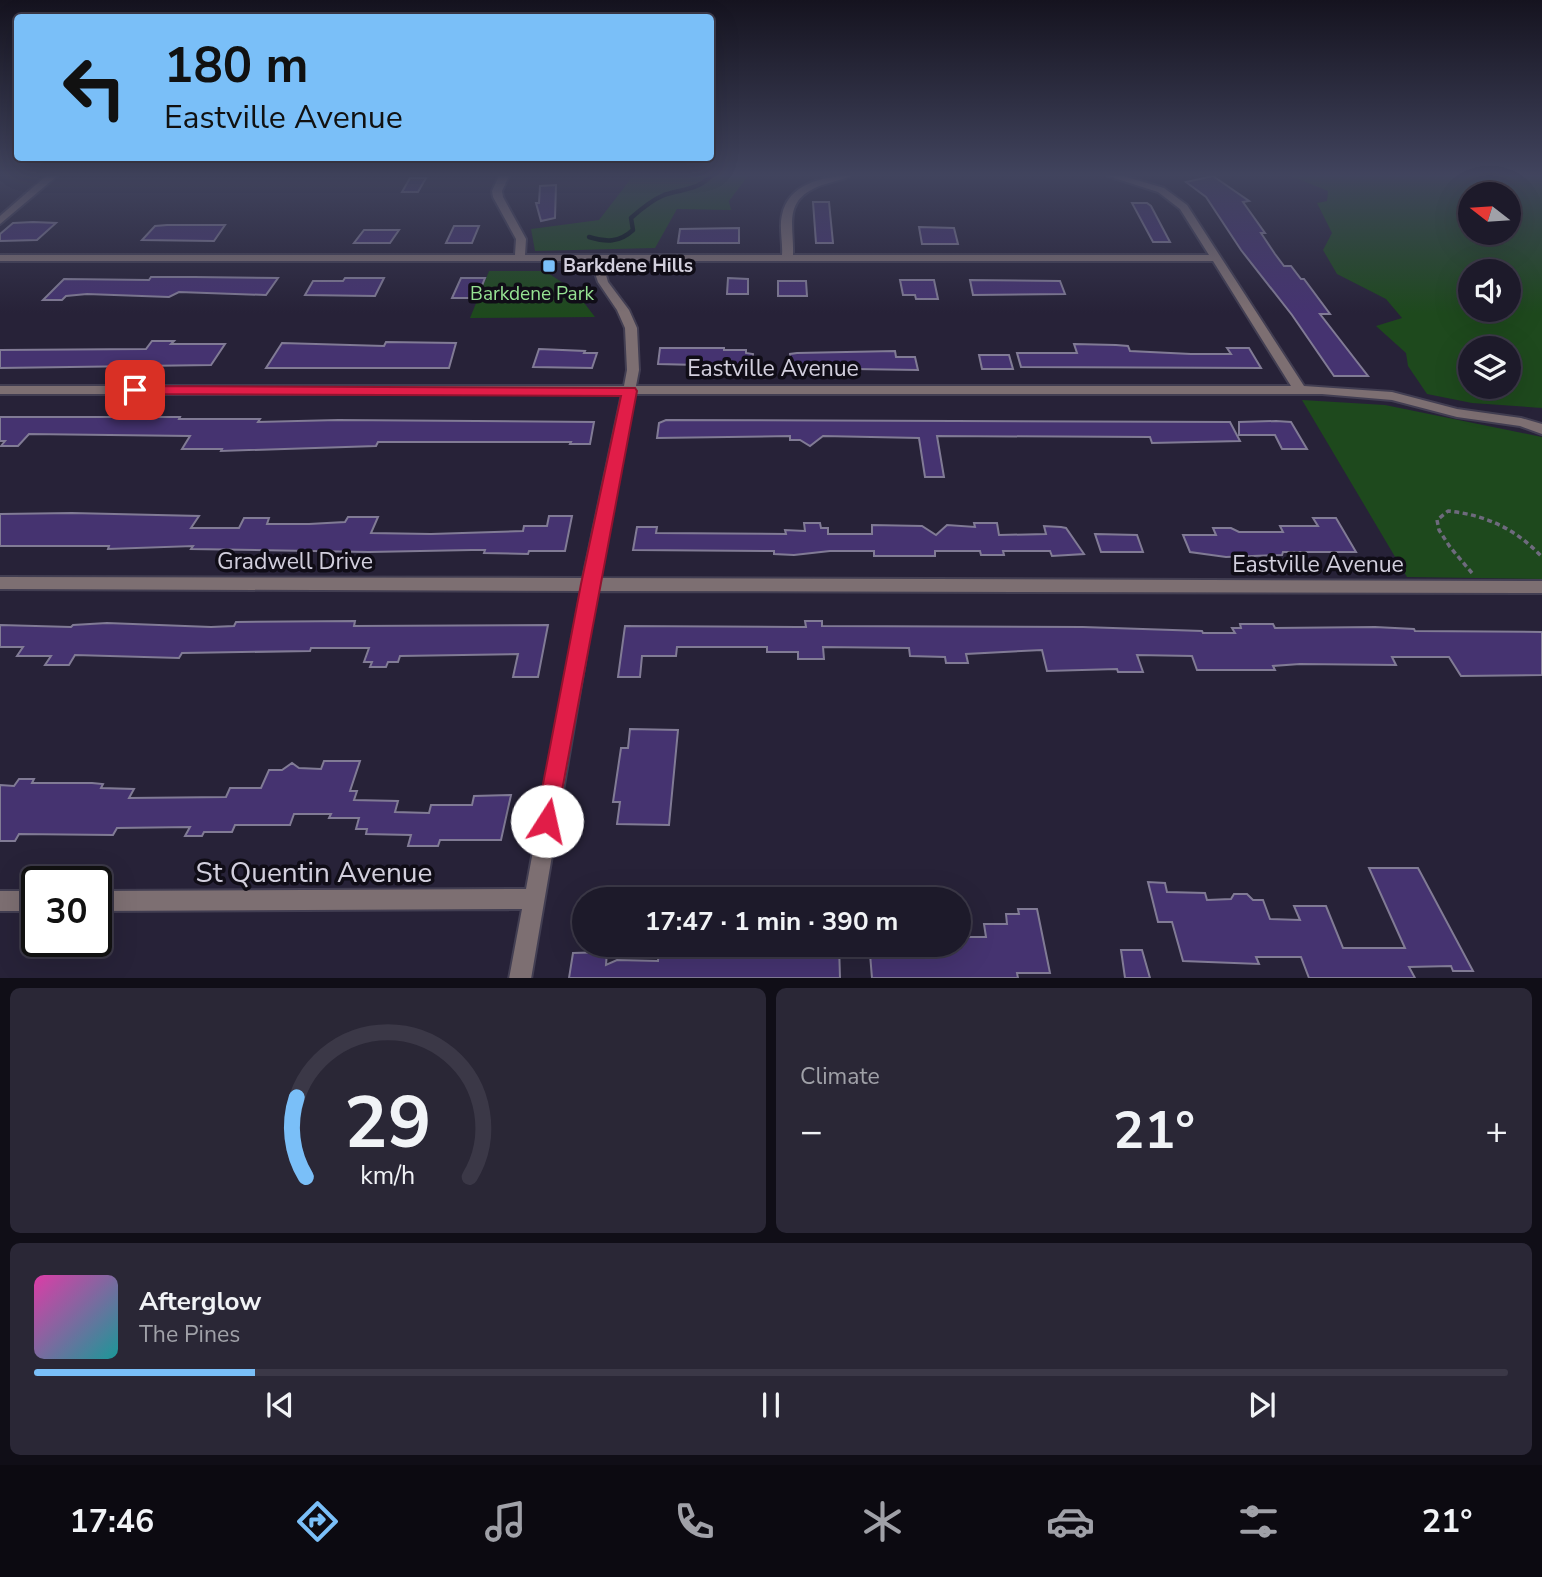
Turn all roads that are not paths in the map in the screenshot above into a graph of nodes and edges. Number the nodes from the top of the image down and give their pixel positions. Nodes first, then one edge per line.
1 (511, 222) edge
2 (786, 222) edge
3 (1191, 222) edge
4 (0, 258) edge
5 (787, 258) junction
6 (1215, 258) junction
7 (520, 259) junction
8 (596, 259) junction
9 (0, 390) edge
10 (629, 391) junction
11 (1300, 391) junction
12 (1542, 429) edge
13 (0, 583) edge
14 (590, 584) junction
15 (1542, 587) edge
16 (533, 899) junction
17 (0, 901) edge
18 (21, 901) edge
19 (112, 901) edge
20 (520, 978) edge

1 - 7 street
2 - 5 street
3 - 6 street
4 - 7 street
5 - 6 street
5 - 8 street
6 - 11 street
7 - 8 street
8 - 10 street
9 - 10 street, Eastville Avenue
10 - 11 street, Eastville Avenue
10 - 14 street
11 - 12 street, Eastville Avenue
13 - 14 street, Gradwell Drive
14 - 15 street, Eastville Avenue
14 - 16 street
16 - 19 street, St Quentin Avenue
16 - 20 street
17 - 18 street

